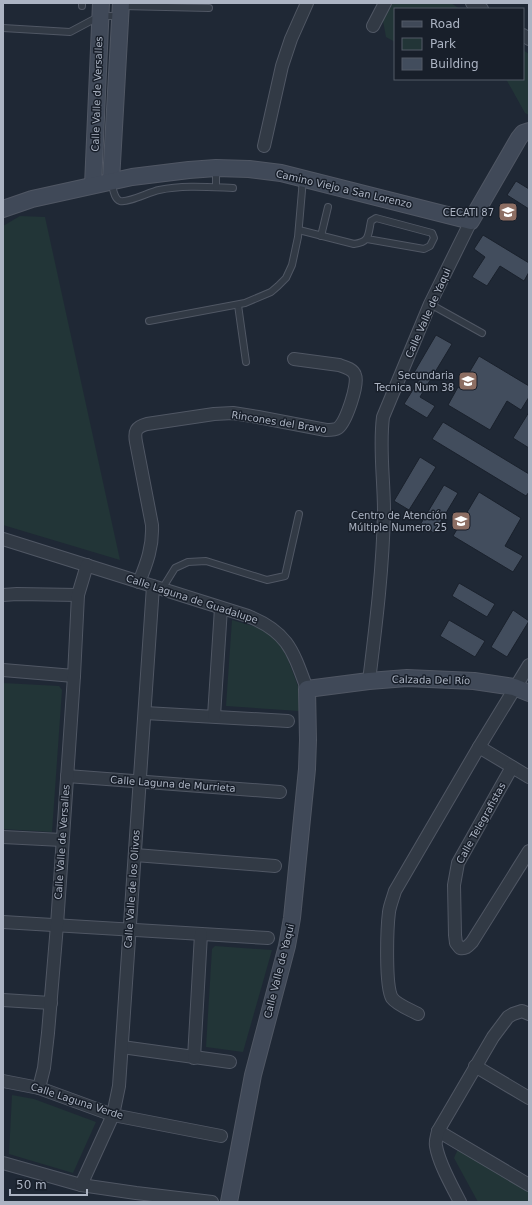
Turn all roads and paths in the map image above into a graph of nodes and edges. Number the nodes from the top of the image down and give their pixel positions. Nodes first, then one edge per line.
1 (307, 3) edge
2 (385, 3) edge
3 (121, 8) edge
4 (209, 8) dead end
5 (100, 9) edge
6 (373, 26) dead end
7 (3, 28) edge
8 (528, 131) edge
9 (264, 146) dead end
10 (216, 168) junction
11 (303, 178) junction
12 (111, 181) junction
13 (93, 185) junction
14 (216, 187) junction
15 (233, 188) dead end
16 (328, 208) dead end
17 (3, 210) edge
18 (471, 221) junction
19 (299, 230) junction
20 (321, 236) junction
21 (367, 239) junction
22 (430, 304) junction
23 (238, 305) junction
24 (149, 320) dead end
25 (482, 333) dead end
26 (294, 359) dead end
27 (246, 362) dead end
28 (299, 514) dead end
29 (3, 539) edge
30 (87, 566) junction
31 (139, 582) junction
32 (158, 588) junction
33 (3, 595) edge
34 (78, 595) junction
35 (221, 608) junction
36 (529, 665) edge
37 (3, 670) edge
38 (74, 676) junction
39 (370, 681) junction
40 (514, 687) junction
41 (307, 689) junction
42 (529, 693) edge
43 (144, 713) junction
44 (214, 716) junction
45 (288, 721) dead end
46 (479, 747) junction
47 (512, 767) junction
48 (67, 776) junction
49 (529, 777) edge
50 (140, 781) junction
51 (280, 792) dead end
52 (3, 837) edge
53 (62, 840) junction
54 (529, 851) edge
55 (135, 855) junction
56 (275, 866) dead end
57 (3, 922) edge
58 (57, 925) junction
59 (129, 929) junction
60 (201, 934) junction
61 (268, 938) dead end
62 (3, 1000) edge
63 (51, 1003) junction
64 (418, 1014) dead end
65 (528, 1014) edge
66 (122, 1047) junction
67 (194, 1058) junction
68 (230, 1062) dead end
69 (475, 1066) junction
70 (3, 1080) edge
71 (39, 1088) junction
72 (529, 1098) edge
73 (113, 1115) junction
74 (438, 1131) junction
75 (221, 1136) dead end
76 (3, 1164) edge
77 (81, 1185) junction
78 (529, 1185) edge
79 (212, 1202) edge
80 (229, 1202) edge
81 (460, 1202) edge

1 - 9 street
2 - 6 street
3 - 4 lane
3 - 5 lane
3 - 12 street, Calle Valle de Versalles
5 - 7 lane
5 - 13 street, Calle Valle de Versalles
8 - 18 street, Calle Valle de Yaqui
10 - 11 street, Camino Viejo a San Lorenzo
10 - 12 street, Camino Viejo a San Lorenzo
10 - 14 lane
11 - 18 street, Camino Viejo a San Lorenzo
11 - 19 lane
12 - 13 street, Camino Viejo a San Lorenzo
12 - 14 lane
13 - 17 street, Camino Viejo a San Lorenzo
14 - 15 lane
16 - 20 lane
18 - 22 street, Calle Valle de Yaqui
19 - 20 lane
19 - 23 lane
20 - 21 lane
21 - 21 lane
22 - 25 lane
22 - 39 street, Calle Valle de Yaqui
23 - 24 lane
23 - 27 lane
26 - 31 street, Rincones del Bravo
28 - 32 lane
29 - 30 street, Calle Laguna de Guadalupe
30 - 31 street, Calle Laguna de Guadalupe
30 - 34 street
31 - 32 street, Calle Laguna de Guadalupe
32 - 35 street, Calle Laguna de Guadalupe
32 - 43 street, Calle Valle de los Olivos
33 - 34 street
34 - 38 street, Calle Valle de Versalles
35 - 41 street, Calle Laguna de Guadalupe
35 - 44 street
36 - 40 street
37 - 38 street
38 - 48 street, Calle Valle de Versalles
39 - 40 street, Calzada Del Río
39 - 41 street, Calzada Del Río
40 - 42 street, Calzada Del Río
40 - 46 street
41 - 80 street, Calle Valle de Yaqui
43 - 44 street
43 - 50 street, Calle Valle de los Olivos
44 - 45 street
46 - 47 street
46 - 64 street
47 - 49 street
47 - 54 street, Calle Telegrafistas
48 - 50 street, Calle Laguna de Murrieta
48 - 53 street, Calle Valle de Versalles
50 - 51 street, Calle Laguna de Murrieta
50 - 55 street, Calle Valle de los Olivos
52 - 53 street
53 - 58 street, Calle Valle de Versalles
55 - 56 street
55 - 59 street, Calle Valle de los Olivos
57 - 58 street
58 - 59 street
58 - 63 street, Calle Valle de Versalles
59 - 60 street
59 - 66 street, Calle Valle de los Olivos
60 - 61 street
60 - 67 street
62 - 63 street
63 - 71 street, Calle Valle de Versalles
65 - 69 street
66 - 67 street
66 - 73 street, Calle Valle de los Olivos
67 - 68 street
69 - 72 street
69 - 74 street
70 - 71 street, Calle Laguna Verde
71 - 73 street, Calle Laguna Verde
73 - 75 street, Calle Laguna Verde
73 - 77 street, Calle Valle de los Olivos
74 - 78 street
74 - 81 street
76 - 77 street
77 - 79 street

